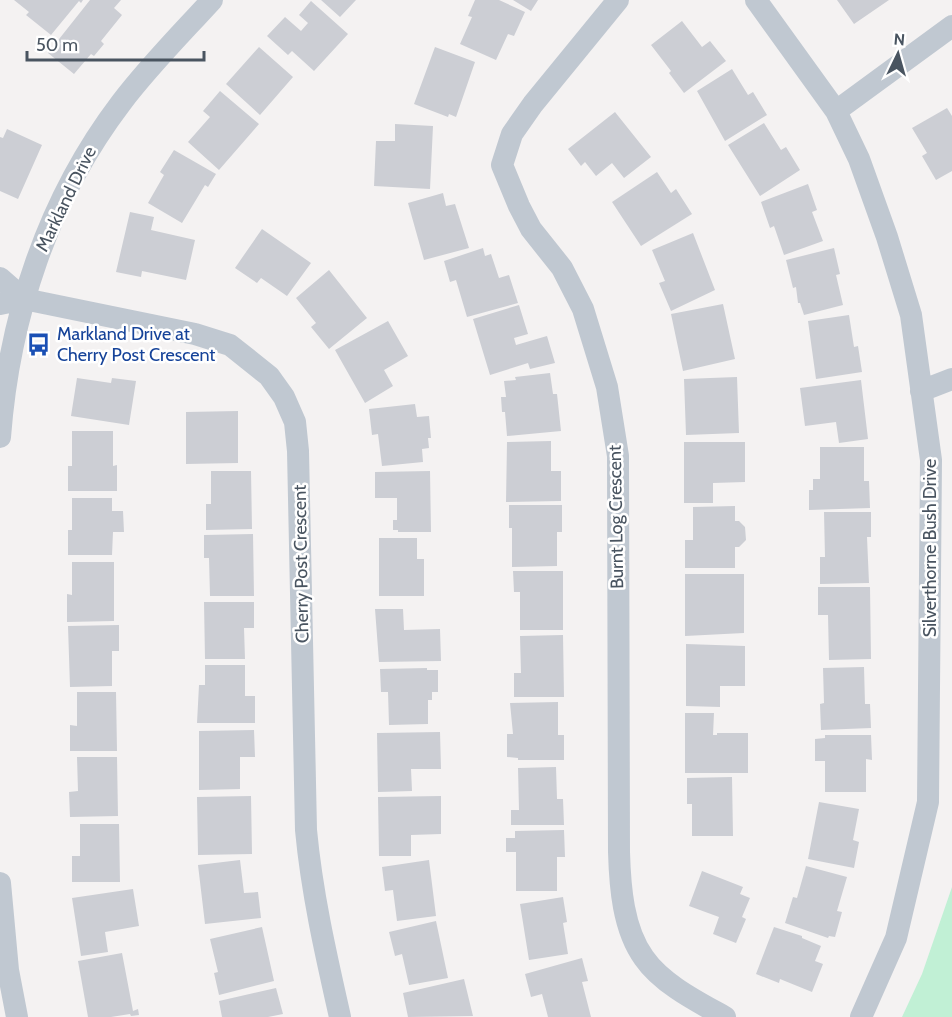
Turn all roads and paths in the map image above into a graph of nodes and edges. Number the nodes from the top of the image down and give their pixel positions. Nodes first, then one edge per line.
1 (212, 0) edge
2 (618, 0) edge
3 (756, 0) edge
4 (952, 26) edge
5 (836, 111) junction
6 (0, 278) edge
7 (24, 299) junction
8 (0, 304) edge
9 (952, 379) edge
10 (921, 391) junction
11 (0, 437) edge
12 (0, 883) edge
13 (17, 1017) edge
14 (340, 1017) edge
15 (725, 1017) edge
16 (861, 1017) edge

1 - 7 street, Markland Drive
2 - 15 street, Burnt Log Crescent
3 - 5 street, Silverthorne Bush Drive
4 - 5 street
5 - 10 street, Silverthorne Bush Drive
6 - 7 street
7 - 8 street
7 - 11 street, Markland Drive
7 - 14 street, Cherry Post Crescent
9 - 10 street
10 - 16 street, Silverthorne Bush Drive
12 - 13 street

